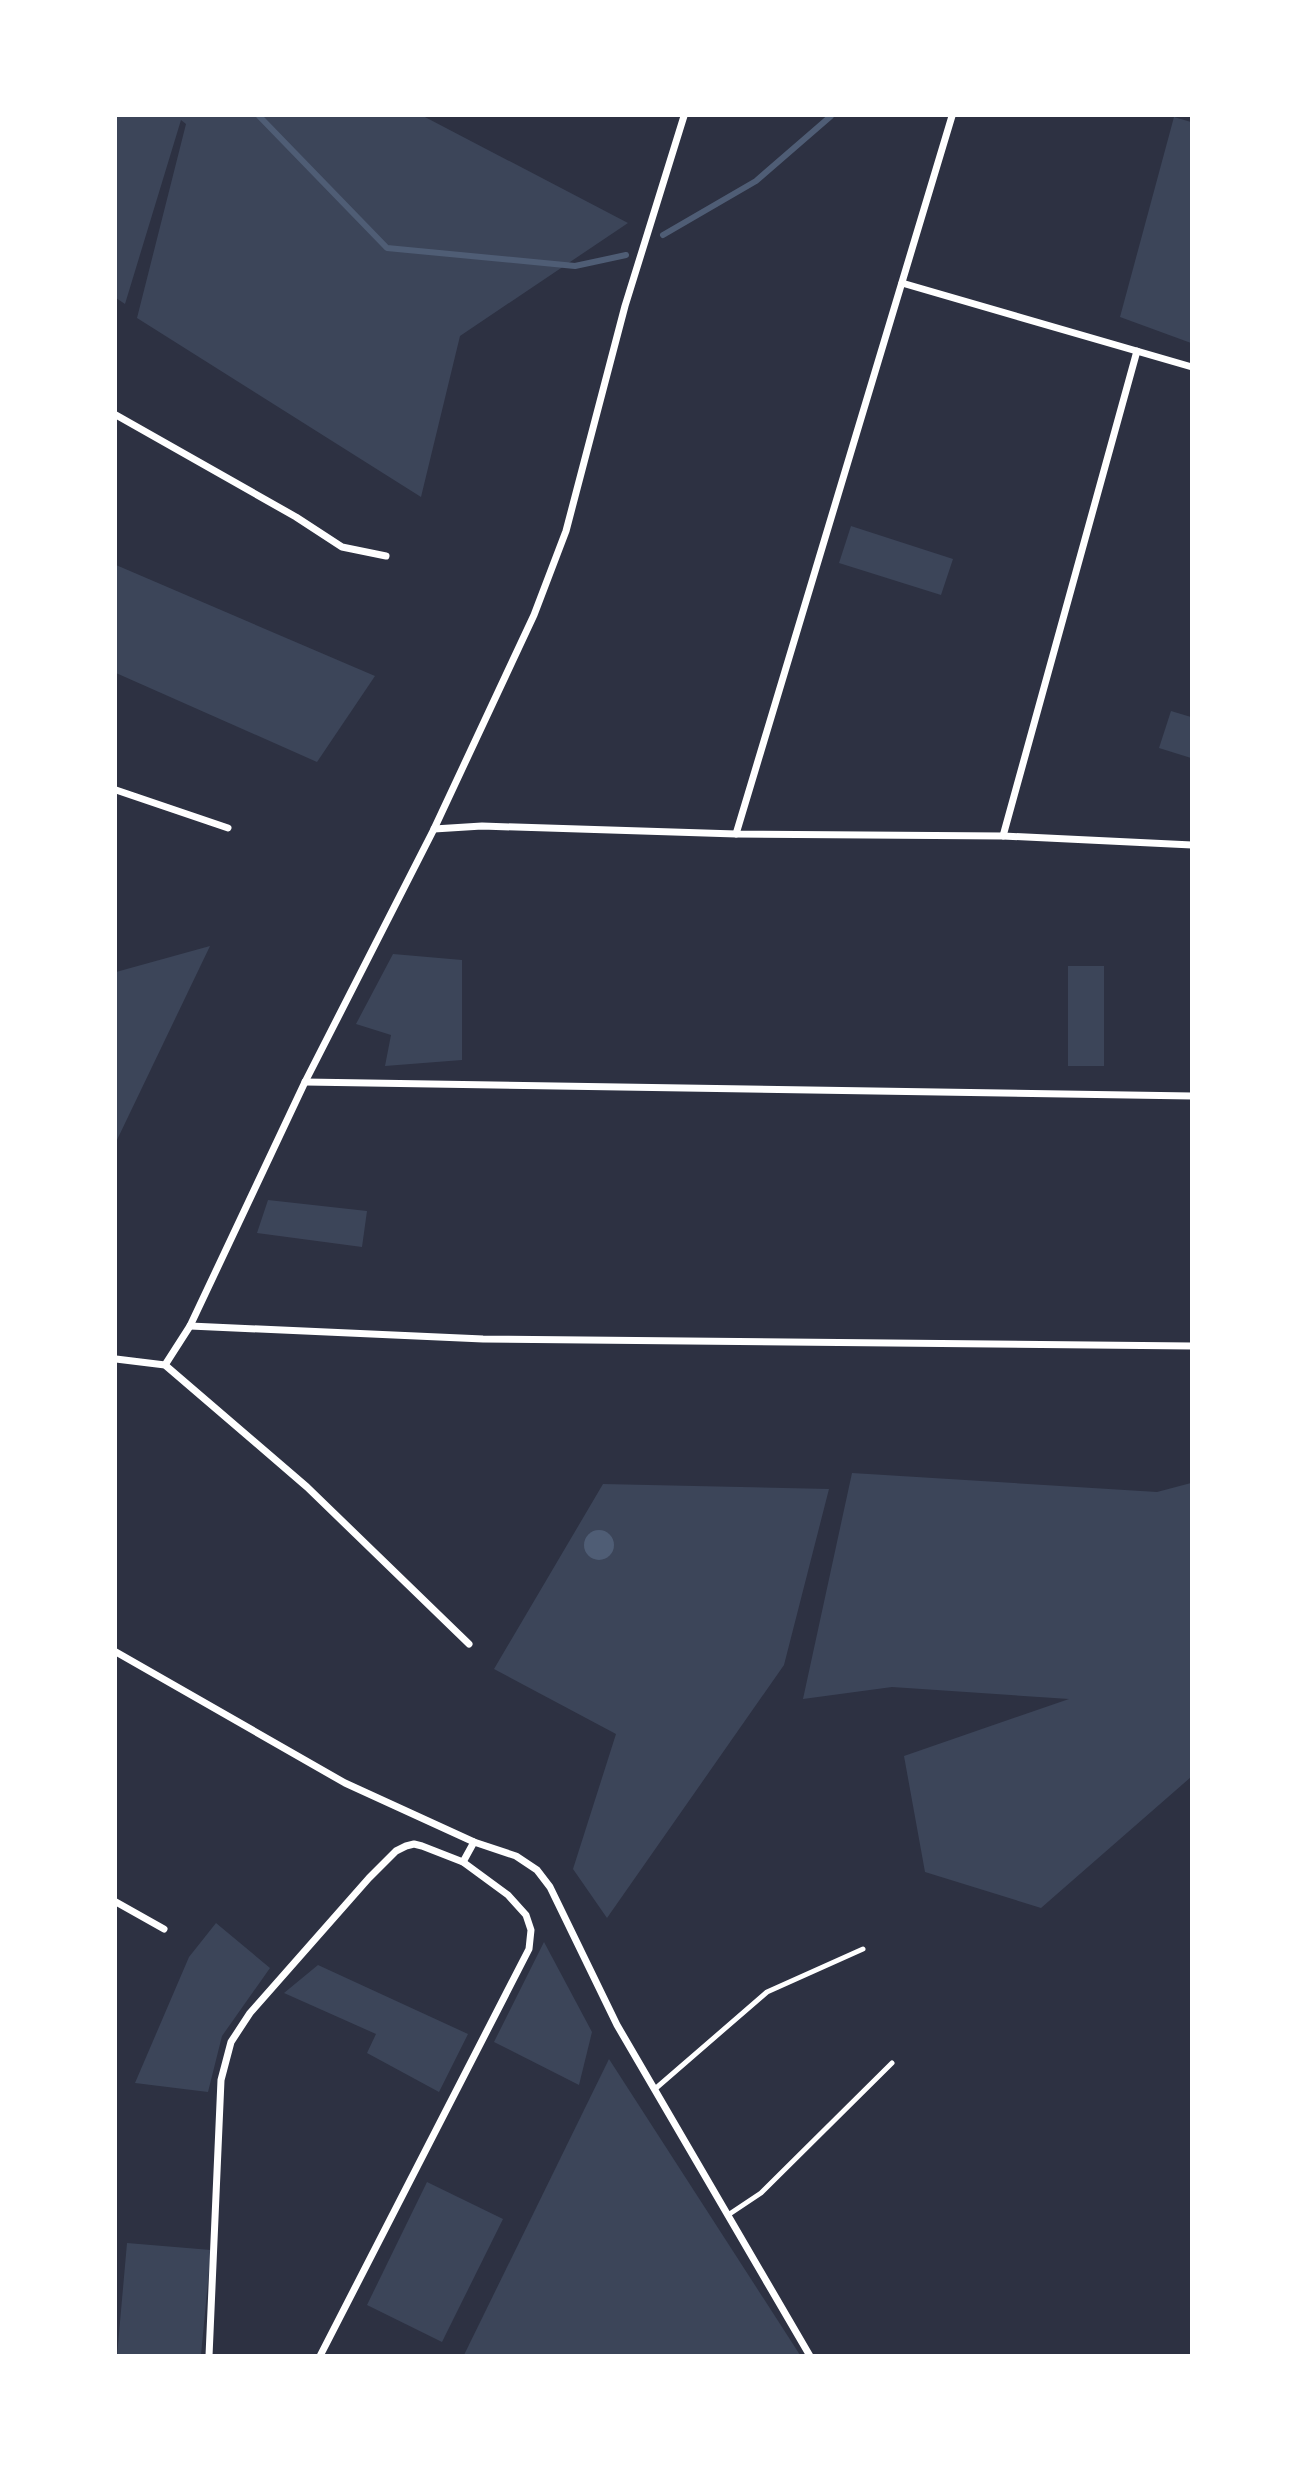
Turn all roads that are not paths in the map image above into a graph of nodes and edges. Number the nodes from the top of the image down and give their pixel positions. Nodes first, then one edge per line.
1 (684, 116) edge
2 (952, 116) edge
3 (902, 282) junction
4 (1137, 351) junction
5 (1192, 367) edge
6 (116, 415) edge
7 (386, 555) dead end
8 (116, 790) edge
9 (228, 828) dead end
10 (434, 829) junction
11 (736, 834) junction
12 (1003, 836) junction
13 (1192, 845) edge
14 (305, 1082) junction
15 (1192, 1096) edge
16 (190, 1326) junction
17 (1192, 1346) edge
18 (116, 1359) edge
19 (165, 1365) junction
20 (469, 1644) dead end
21 (116, 1652) edge
22 (474, 1842) junction
23 (463, 1862) junction
24 (116, 1902) edge
25 (164, 1929) dead end
26 (863, 1949) dead end
27 (892, 2063) dead end
28 (655, 2089) junction
29 (728, 2215) junction
30 (209, 2356) edge
31 (320, 2356) edge
32 (810, 2356) edge

1 - 10 street
2 - 3 street
3 - 4 street
3 - 11 street
4 - 5 street
4 - 12 street
6 - 7 street
8 - 9 street
10 - 11 street
10 - 14 street
11 - 12 street
12 - 13 street
14 - 15 street
14 - 16 street
16 - 17 street
16 - 19 street
18 - 19 street
19 - 20 street
21 - 22 street
22 - 23 street
22 - 28 street
23 - 30 street
23 - 31 street
24 - 25 street
26 - 28 lane
27 - 29 lane
28 - 29 street
29 - 32 street

